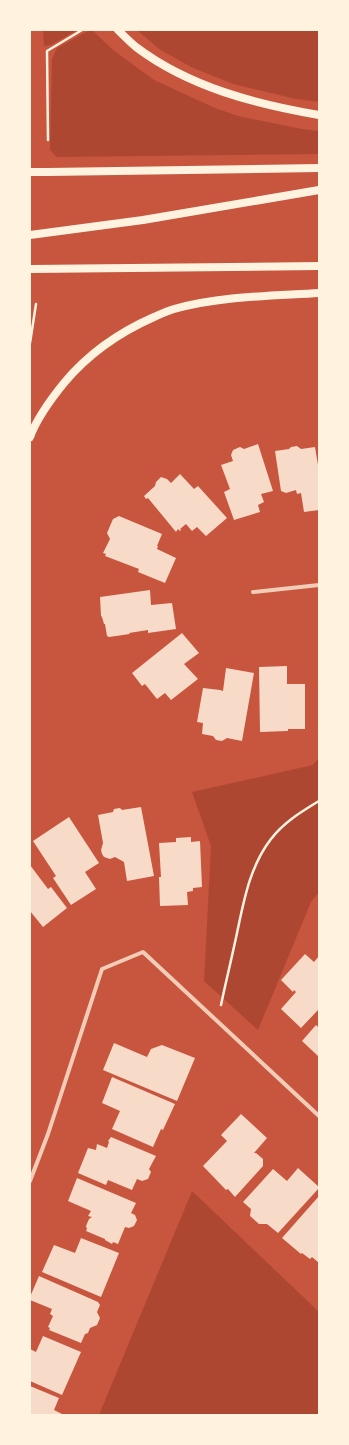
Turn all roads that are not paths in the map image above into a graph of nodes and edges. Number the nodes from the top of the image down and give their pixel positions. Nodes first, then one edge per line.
1 (118, 30) edge
2 (319, 115) edge
3 (319, 168) edge
4 (30, 172) edge
5 (319, 190) edge
6 (30, 234) edge
7 (319, 266) edge
8 (30, 269) edge
9 (319, 294) edge
10 (30, 437) edge
11 (319, 585) edge
12 (253, 592) dead end
13 (319, 1116) edge
14 (30, 1181) edge

1 - 2 main road
3 - 4 main road
5 - 6 main road
7 - 8 main road
9 - 10 main road
11 - 12 street
13 - 14 street

